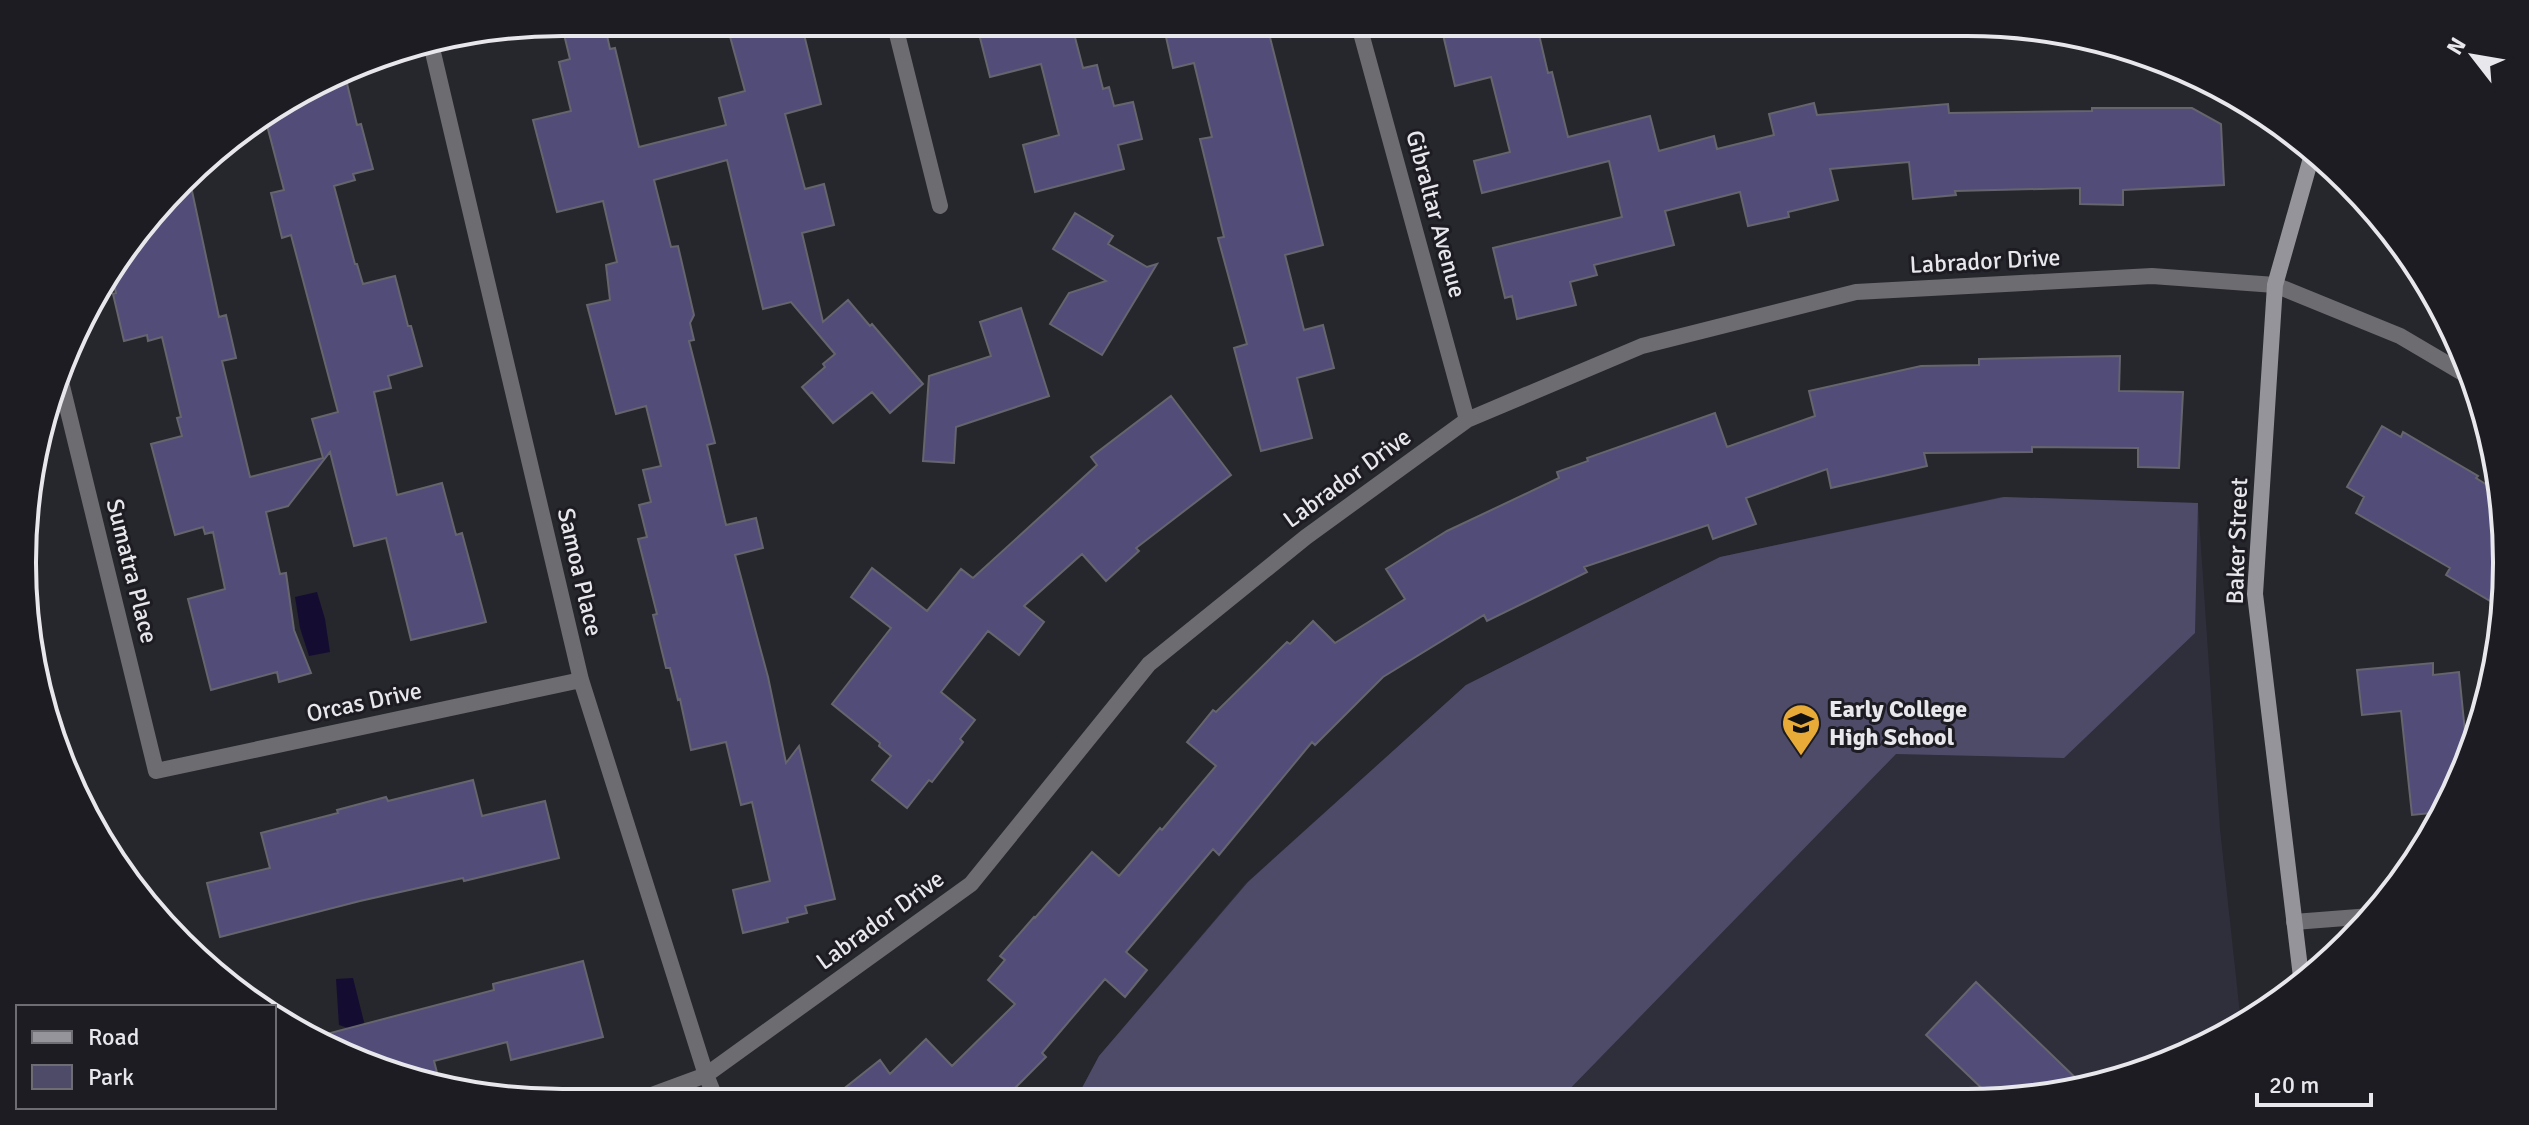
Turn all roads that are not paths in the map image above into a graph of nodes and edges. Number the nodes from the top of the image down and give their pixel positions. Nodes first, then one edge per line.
1 (898, 36) edge
2 (1362, 36) edge
3 (433, 52) edge
4 (2310, 163) edge
5 (940, 206) dead end
6 (2275, 285) junction
7 (2456, 369) edge
8 (64, 394) edge
9 (1467, 420) junction
10 (581, 680) junction
11 (156, 771) joint
12 (2355, 917) edge
13 (2294, 922) junction
14 (2300, 969) edge
15 (706, 1075) junction
16 (668, 1089) edge
17 (712, 1089) edge

1 - 5 street
2 - 9 street, Gibraltar Avenue
3 - 10 street, Samoa Place
4 - 6 street, Baker Street
6 - 7 street, Labrador Drive
6 - 9 street, Labrador Drive
6 - 13 street, Baker Street
8 - 11 street, Sumatra Place
9 - 15 street, Labrador Drive
10 - 11 street, Orcas Drive
10 - 15 street, Samoa Place
12 - 13 street
13 - 14 street, Baker Street
15 - 16 street, Labrador Drive
15 - 17 street, Samoa Place

